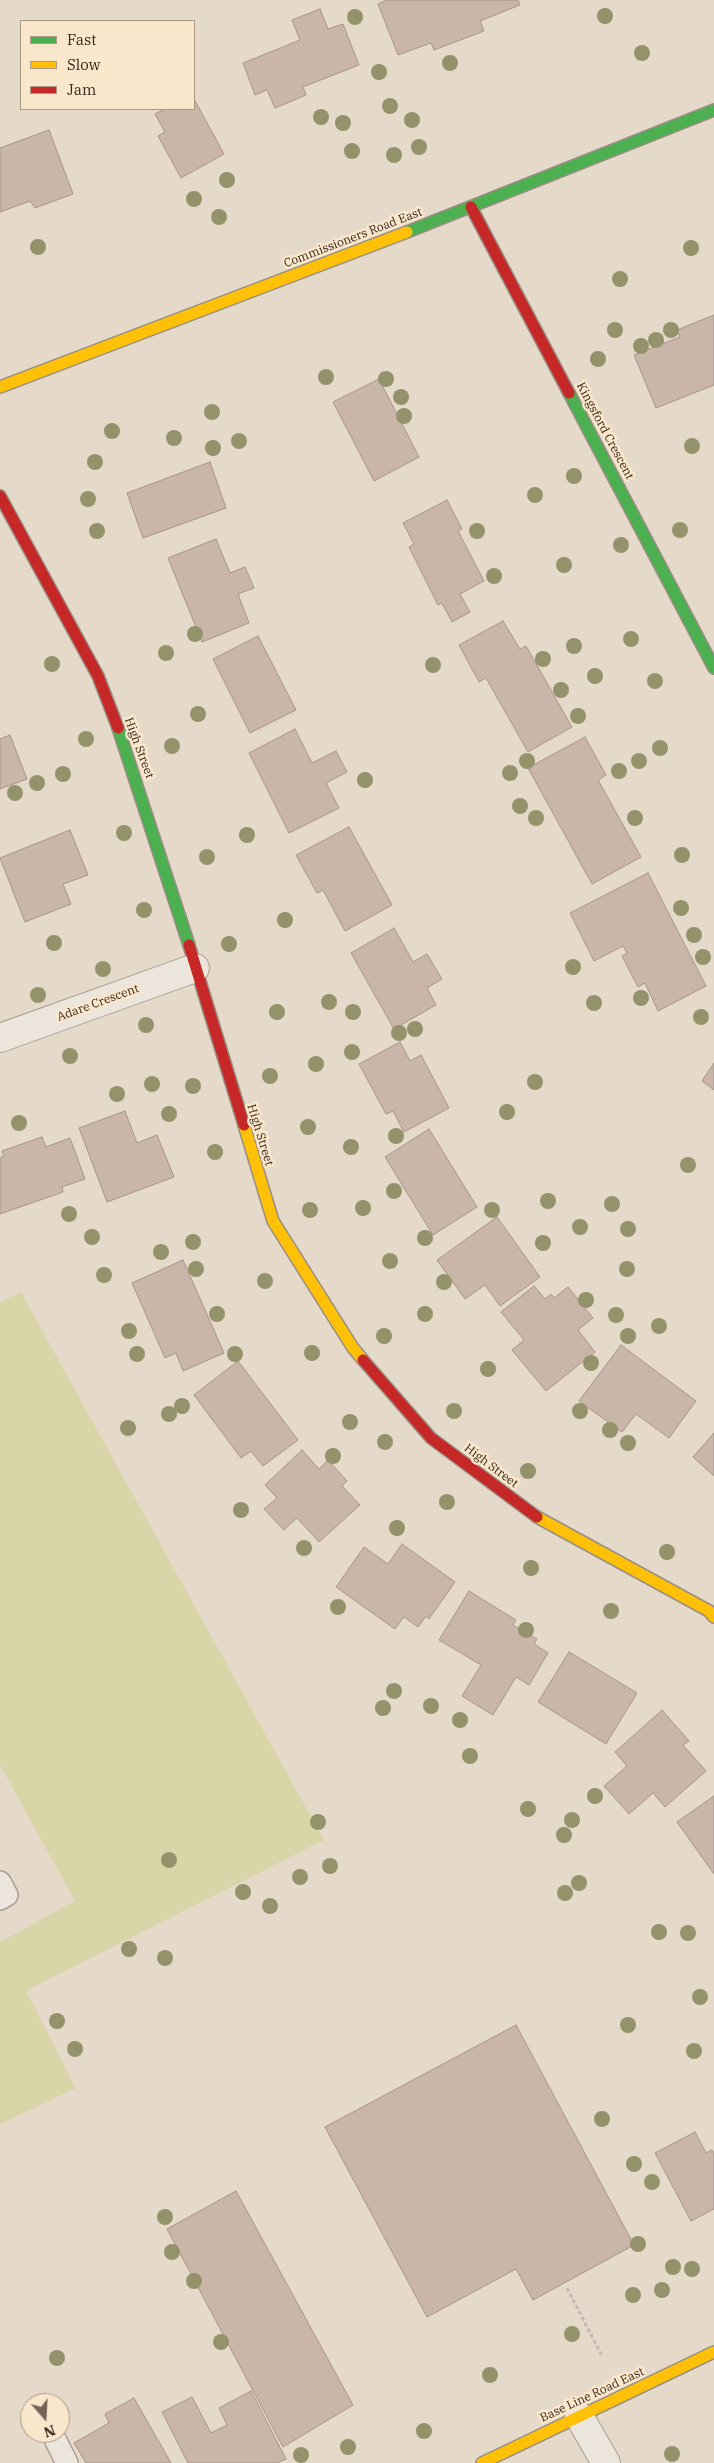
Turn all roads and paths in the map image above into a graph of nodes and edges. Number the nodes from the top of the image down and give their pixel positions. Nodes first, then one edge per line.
1 (714, 110) edge
2 (471, 207) junction
3 (0, 387) edge
4 (0, 496) edge
5 (714, 668) edge
6 (195, 968) junction
7 (0, 1038) edge
8 (714, 1617) edge
9 (0, 1882) edge
10 (0, 1899) edge
11 (567, 2288) dead end
12 (714, 2352) edge
13 (602, 2356) dead end
14 (579, 2416) junction
15 (57, 2443) edge
16 (66, 2463) edge
17 (482, 2463) edge
18 (606, 2463) edge

1 - 2 street, Commissioners Road East
2 - 3 street, Commissioners Road East
2 - 5 street, Kingsford Crescent
4 - 6 street, High Street
6 - 7 street, Adare Crescent
6 - 8 street, High Street
9 - 10 lane
11 - 13 path
12 - 14 street, Base Line Road East
14 - 17 street, Base Line Road East
14 - 18 street
15 - 16 lane

